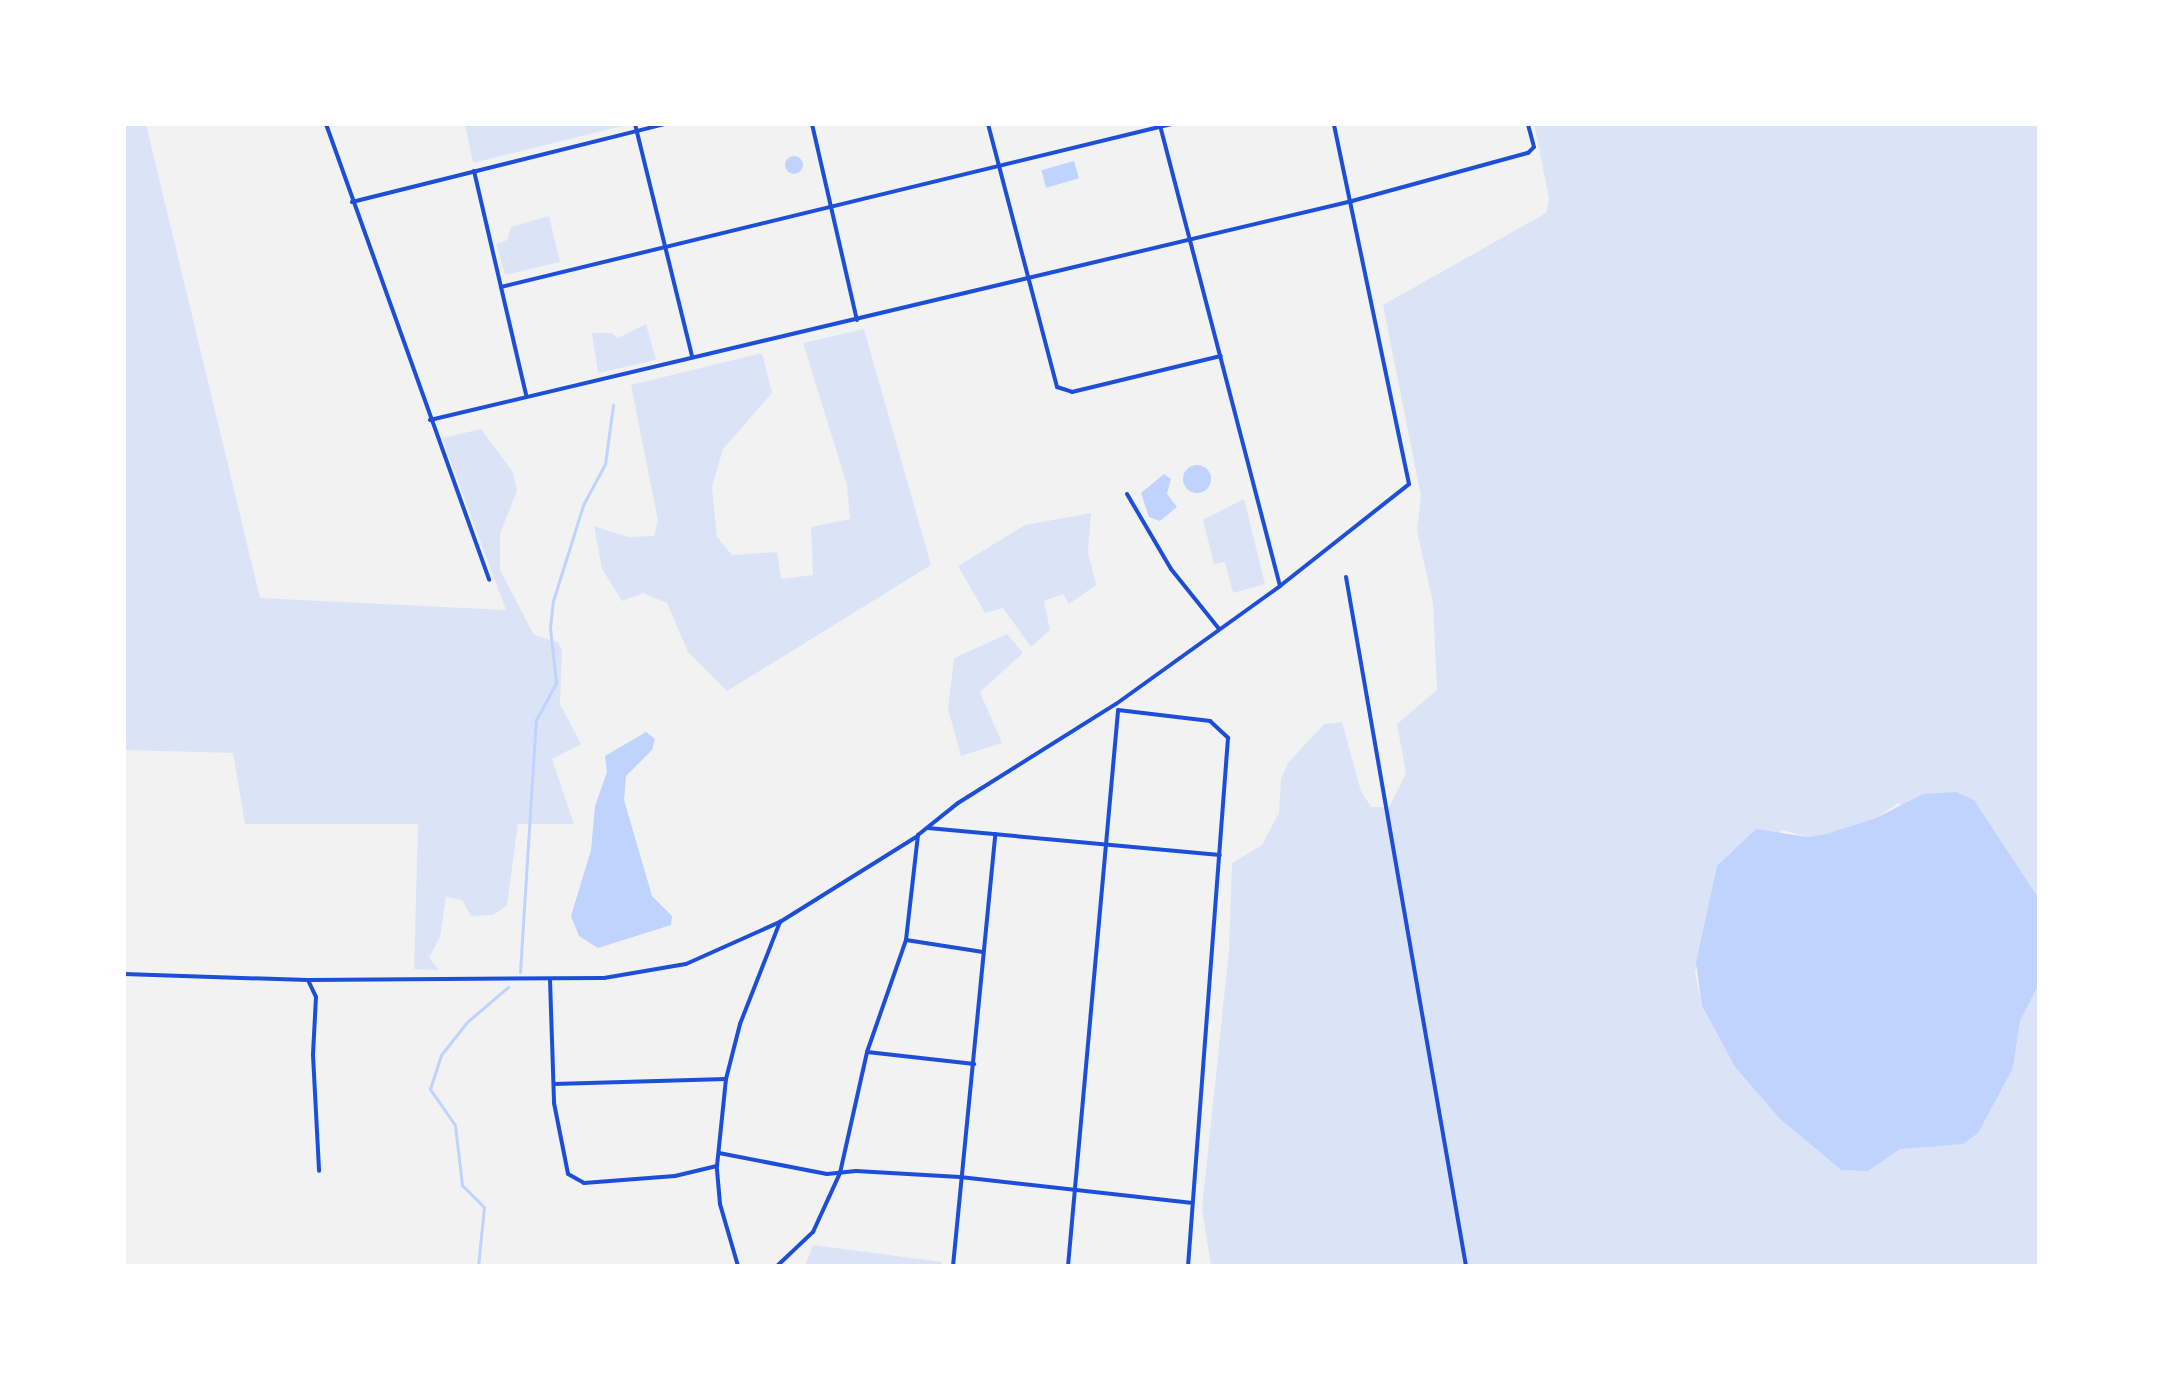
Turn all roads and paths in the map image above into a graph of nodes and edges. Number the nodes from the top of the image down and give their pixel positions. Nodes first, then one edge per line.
1 (326, 124) edge
2 (635, 124) edge
3 (664, 124) edge
4 (812, 124) edge
5 (988, 124) edge
6 (1171, 124) edge
7 (1334, 124) edge
8 (1528, 124) edge
9 (1160, 125) edge
10 (637, 131) junction
11 (999, 162) junction
12 (474, 171) junction
13 (1352, 201) junction
14 (352, 202) junction
15 (832, 206) junction
16 (1187, 242) junction
17 (667, 246) junction
18 (1027, 281) junction
19 (501, 287) junction
20 (857, 320) junction
21 (692, 356) junction
22 (1221, 356) junction
23 (526, 396) junction
24 (430, 420) junction
25 (1127, 494) dead end
26 (1346, 577) dead end
27 (489, 580) dead end
28 (1280, 586) junction
29 (1219, 629) junction
30 (1117, 707) junction
31 (926, 828) junction
32 (995, 834) junction
33 (918, 835) junction
34 (1106, 846) junction
35 (1220, 855) junction
36 (780, 922) junction
37 (906, 940) junction
38 (984, 952) junction
39 (124, 974) edge
40 (550, 979) junction
41 (308, 980) junction
42 (867, 1052) junction
43 (974, 1064) junction
44 (726, 1079) junction
45 (554, 1084) junction
46 (719, 1153) junction
47 (717, 1166) junction
48 (319, 1171) dead end
49 (840, 1173) junction
50 (960, 1177) junction
51 (1076, 1190) junction
52 (1191, 1203) junction
53 (738, 1266) edge
54 (777, 1266) edge
55 (953, 1266) edge
56 (1068, 1266) edge
57 (1188, 1266) edge
58 (1466, 1266) edge

1 - 14 street
2 - 10 street
3 - 10 street
4 - 15 street
5 - 11 street
6 - 9 street
7 - 13 street
8 - 13 street
9 - 11 street
9 - 16 street
10 - 12 street
10 - 17 street
11 - 15 street
11 - 18 street
12 - 14 street
12 - 19 street
13 - 16 street
13 - 28 street
14 - 24 street
15 - 17 street
15 - 20 street
16 - 18 street
16 - 22 street
17 - 19 street
17 - 21 street
18 - 20 street
18 - 22 street
19 - 23 street
20 - 21 street
21 - 23 street
22 - 28 street
23 - 24 street
24 - 27 street
25 - 29 street
26 - 58 street
28 - 29 street
29 - 30 street
30 - 31 street
30 - 34 street
30 - 35 street
31 - 32 street
31 - 33 street
32 - 34 street
32 - 38 street
33 - 36 street
33 - 37 street
34 - 35 street
34 - 51 street
35 - 52 street
36 - 40 street
36 - 44 street
37 - 38 street
37 - 42 street
38 - 43 street
39 - 41 street
40 - 41 street
40 - 45 street
41 - 48 street
42 - 43 street
42 - 49 street
43 - 50 street
44 - 45 street
44 - 46 street
45 - 47 street
46 - 47 street
46 - 49 street
47 - 53 street
49 - 50 street
49 - 54 street
50 - 51 street
50 - 55 street
51 - 52 street
51 - 56 street
52 - 57 street

